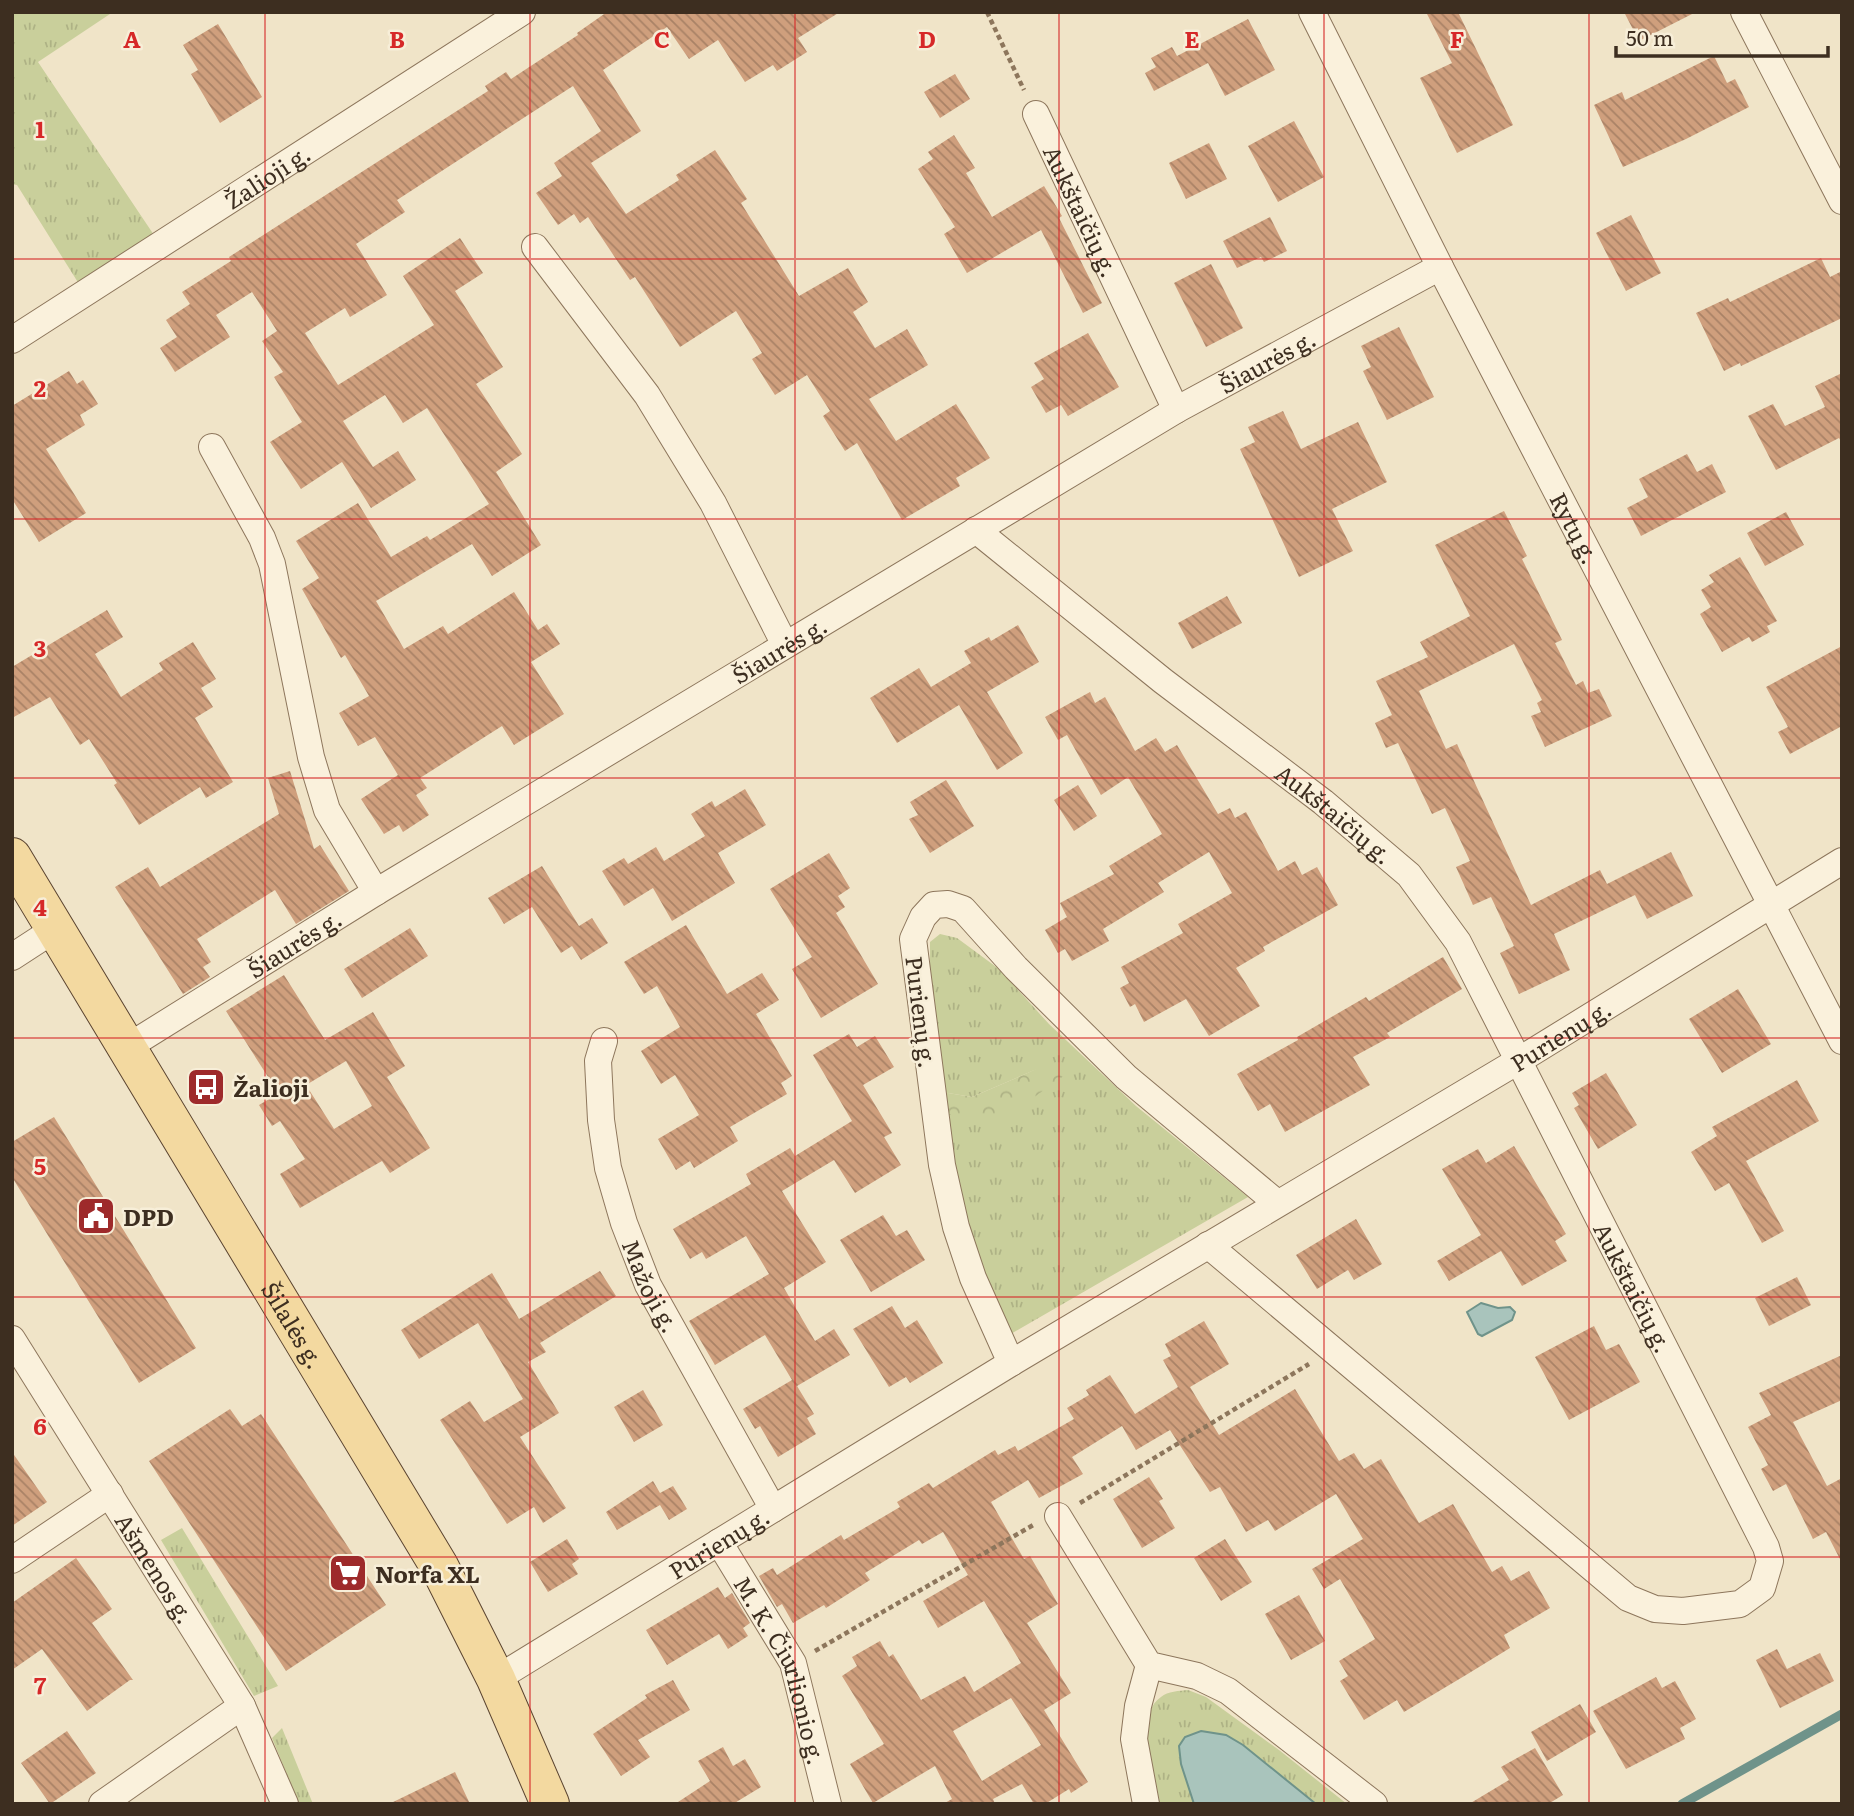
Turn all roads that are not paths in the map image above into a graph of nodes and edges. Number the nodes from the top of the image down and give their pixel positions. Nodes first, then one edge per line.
1 (522, 12) edge
2 (1312, 12) edge
3 (1744, 12) edge
4 (1036, 114) road end
5 (1842, 201) edge
6 (535, 247) dead end
7 (1440, 267) junction
8 (12, 340) edge
9 (1176, 410) junction
10 (212, 447) dead end
11 (976, 530) junction
12 (785, 645) junction
13 (12, 857) edge
14 (1842, 861) edge
15 (376, 892) junction
16 (1772, 902) junction
17 (55, 929) junction
18 (12, 957) edge
19 (604, 1041) dead end
20 (1842, 1041) edge
21 (126, 1048) junction
22 (1518, 1061) junction
23 (1277, 1203) junction
24 (1208, 1245) junction
25 (12, 1339) edge
26 (1011, 1363) junction
27 (110, 1494) junction
28 (773, 1509) junction
29 (1058, 1516) dead end
30 (719, 1542) junction
31 (12, 1560) edge
32 (1149, 1665) junction
33 (496, 1679) junction
34 (242, 1706) junction
35 (102, 1804) edge
36 (285, 1804) edge
37 (550, 1804) edge
38 (828, 1804) edge
39 (1146, 1804) edge
40 (1374, 1804) edge

1 - 8 street, Žalioji g.
2 - 7 street, Rytų g.
3 - 5 street
4 - 9 street, Aukštaičių g.
6 - 12 street
7 - 9 street, Šiaurės g.
7 - 16 street, Rytų g.
9 - 11 street, Šiaurės g.
10 - 15 street
11 - 12 street, Šiaurės g.
11 - 22 street, Aukštaičių g.
12 - 15 street, Šiaurės g.
13 - 17 main road, Šilalės g.
14 - 16 street, Purienų g.
15 - 21 street, Šiaurės g.
16 - 20 street, Rytų g.
16 - 22 street, Purienų g.
17 - 18 street
17 - 21 main road, Šilalės g.
19 - 28 street, Mažoji g.
21 - 33 main road, Šilalės g.
22 - 23 street, Purienų g.
22 - 24 street, Aukštaičių g.
23 - 24 street, Purienų g.
23 - 26 street, Purienų g.
24 - 26 street, Purienų g.
25 - 27 street, Ašmenos g.
26 - 28 street, Purienų g.
27 - 31 street
27 - 34 street, Ašmenos g.
28 - 30 street, Purienų g.
29 - 32 street
30 - 33 street, Purienų g.
30 - 38 street, M. K. Čiurlionio g.
32 - 39 street
32 - 40 street
33 - 37 main road, Šilalės g.
34 - 35 street
34 - 36 street, Ašmenos g.

